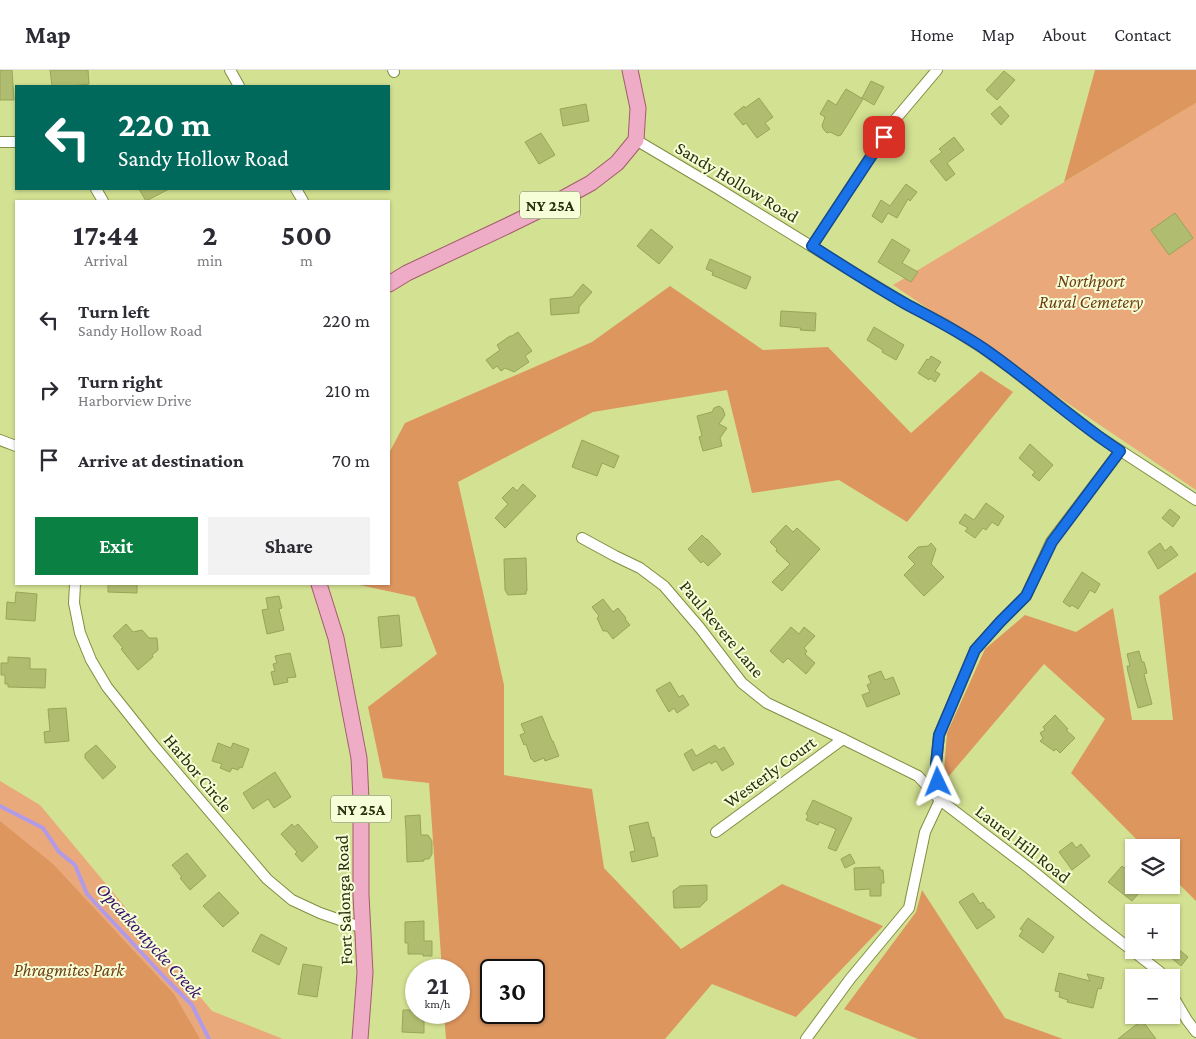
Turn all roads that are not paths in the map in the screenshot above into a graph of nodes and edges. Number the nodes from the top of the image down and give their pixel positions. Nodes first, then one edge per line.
1 (230, 70) edge
2 (630, 70) edge
3 (937, 70) edge
4 (238, 85) edge
5 (636, 140) junction
6 (0, 142) edge
7 (15, 142) edge
8 (812, 246) junction
9 (390, 283) edge
10 (0, 440) edge
11 (15, 446) edge
12 (1120, 451) junction
13 (1196, 500) edge
14 (582, 538) dead end
15 (75, 585) edge
16 (318, 585) edge
17 (844, 739) junction
18 (940, 800) junction
19 (716, 832) dead end
20 (363, 928) junction
21 (1156, 969) edge
22 (1180, 1008) edge
23 (1196, 1032) edge
24 (360, 1039) edge
25 (806, 1039) edge

1 - 4 street
2 - 5 main road
3 - 8 street
5 - 8 street, Sandy Hollow Road
5 - 9 main road, NY 25A
6 - 7 street
8 - 12 street, Sandy Hollow Road
10 - 11 street
12 - 13 street, Sandy Hollow Road
12 - 18 street
14 - 17 street, Paul Revere Lane
15 - 20 street, Harbor Circle
16 - 20 main road, Fort Salonga Road / NY 25A
17 - 18 street, Paul Revere Lane
17 - 19 street, Westerly Court
18 - 21 street, Laurel Hill Road
18 - 25 street
20 - 24 main road, Fort Salonga Road / NY 25A
22 - 23 street

